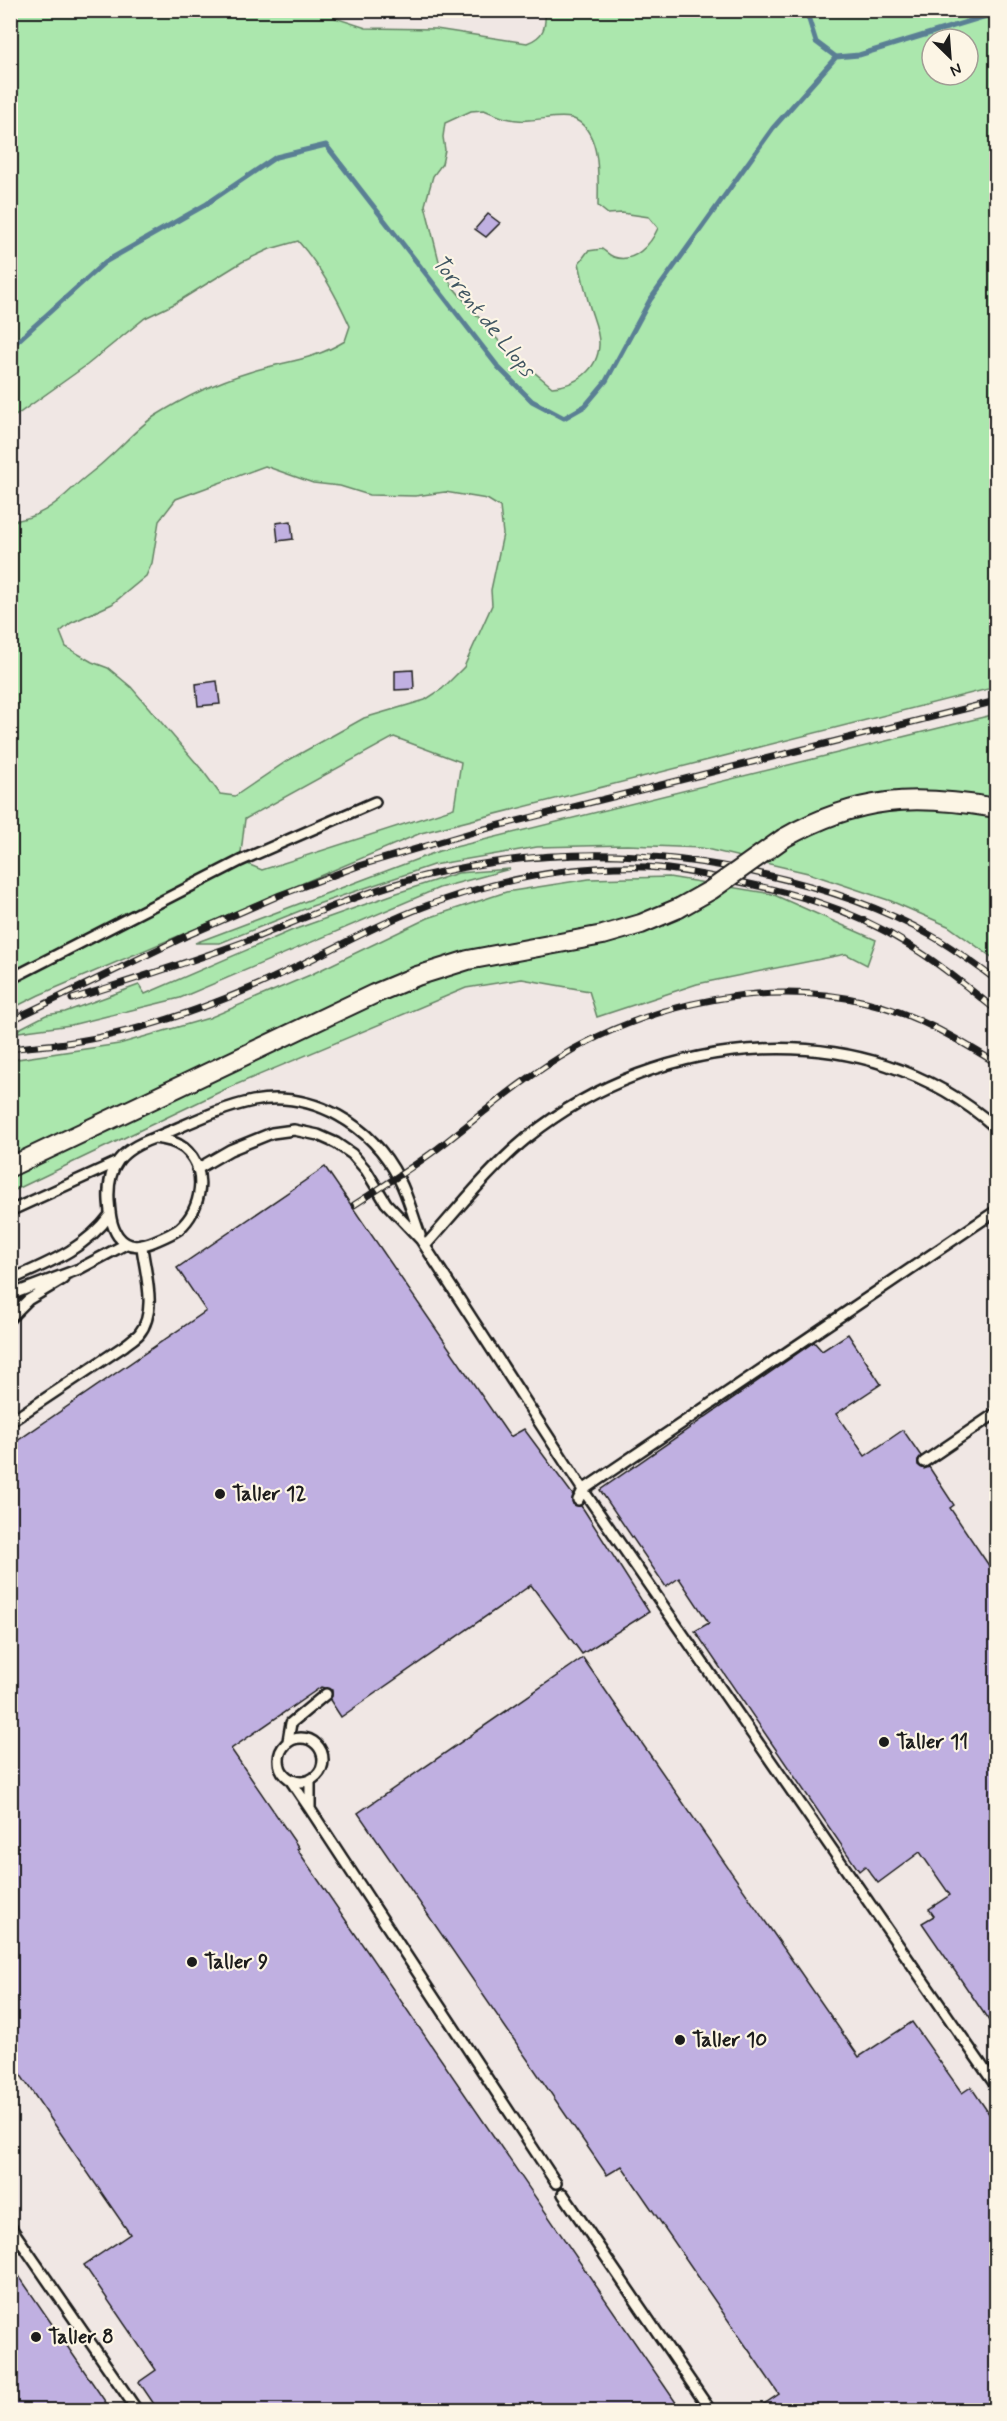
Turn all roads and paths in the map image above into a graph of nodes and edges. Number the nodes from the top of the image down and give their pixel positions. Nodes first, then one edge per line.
1 (375, 802) dead end
2 (996, 808) edge
3 (10, 980) edge
4 (996, 1128) edge
5 (154, 1138) junction
6 (115, 1163) junction
7 (10, 1167) edge
8 (197, 1169) junction
9 (10, 1211) edge
10 (996, 1211) edge
11 (110, 1215) junction
12 (423, 1243) junction
13 (126, 1244) junction
14 (142, 1247) junction
15 (79, 1269) junction
16 (10, 1280) edge
17 (10, 1295) edge
18 (10, 1318) edge
19 (996, 1413) edge
20 (10, 1422) edge
21 (924, 1462) dead end
22 (583, 1490) junction
23 (578, 1500) dead end
24 (326, 1694) dead end
25 (288, 1742) junction
26 (289, 1778) junction
27 (310, 1780) junction
28 (310, 1809) junction
29 (996, 2086) edge
30 (556, 2183) dead end
31 (563, 2194) dead end
32 (10, 2226) edge
33 (137, 2410) edge
34 (710, 2410) edge

1 - 3 lane
2 - 7 street, bridge
4 - 12 lane
5 - 6 lane
5 - 8 lane
5 - 12 lane
6 - 9 lane
6 - 11 lane
8 - 12 lane
8 - 14 lane
10 - 22 lane
11 - 13 lane
11 - 16 lane
12 - 22 lane
13 - 14 lane
13 - 15 lane
14 - 20 lane
15 - 17 lane
15 - 18 lane
19 - 21 lane
22 - 23 lane
22 - 29 lane
24 - 25 lane
25 - 26 lane
25 - 27 lane
26 - 27 lane
26 - 28 lane
27 - 28 lane
28 - 30 lane
31 - 34 lane
32 - 33 lane

